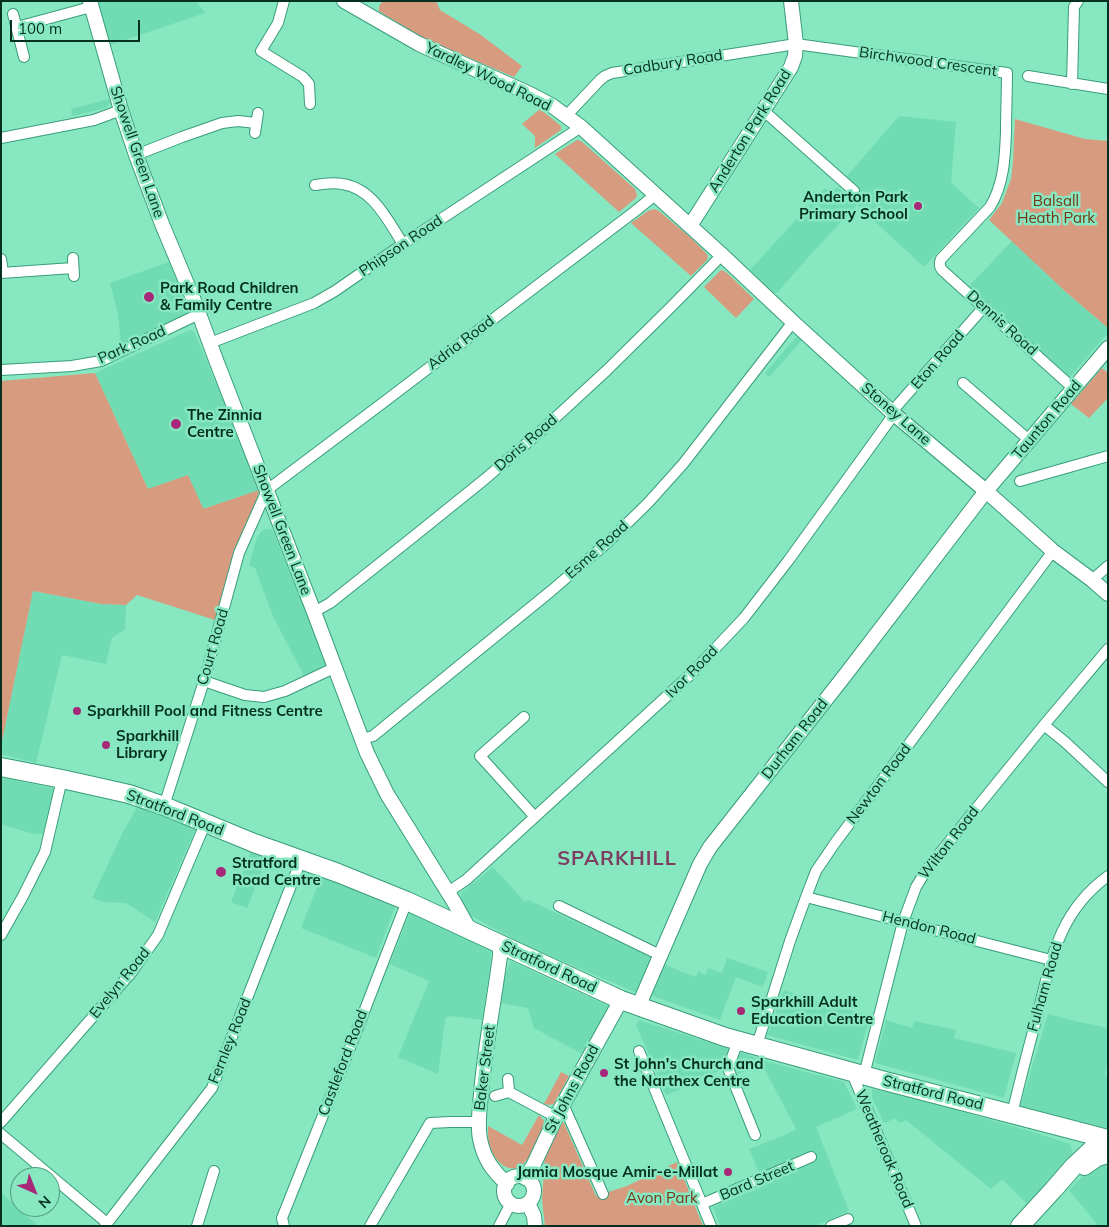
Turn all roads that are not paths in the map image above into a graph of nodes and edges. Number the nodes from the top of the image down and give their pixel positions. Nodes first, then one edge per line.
1 (284, 1) edge
2 (344, 1) edge
3 (791, 1) edge
4 (1078, 1) edge
5 (91, 4) edge
6 (360, 6) edge
7 (13, 14) dead end
8 (17, 27) junction
9 (796, 44) junction
10 (24, 57) dead end
11 (1028, 76) dead end
12 (1072, 84) junction
13 (1108, 89) edge
14 (310, 104) dead end
15 (121, 110) junction
16 (764, 111) junction
17 (566, 116) junction
18 (256, 123) dead end
19 (581, 128) junction
20 (1, 138) edge
21 (136, 155) junction
22 (314, 186) dead end
23 (854, 191) dead end
24 (655, 195) junction
25 (690, 226) junction
26 (403, 244) junction
27 (722, 255) junction
28 (945, 255) joint
29 (1, 259) edge
30 (73, 267) dead end
31 (2, 273) edge
32 (984, 307) junction
33 (199, 314) junction
34 (793, 322) junction
35 (210, 343) junction
36 (1108, 348) edge
37 (1, 370) edge
38 (963, 383) dead end
39 (1073, 388) junction
40 (894, 414) junction
41 (1029, 440) junction
42 (1108, 456) edge
43 (1020, 481) dead end
44 (267, 490) junction
45 (986, 492) junction
46 (276, 515) junction
47 (256, 516) junction
48 (1054, 551) junction
49 (1108, 566) edge
50 (1092, 580) junction
51 (1108, 594) edge
52 (314, 612) junction
53 (1108, 648) edge
54 (334, 668) junction
55 (204, 681) junction
56 (524, 718) dead end
57 (1044, 725) junction
58 (362, 739) junction
59 (1, 767) edge
60 (62, 779) junction
61 (1108, 782) edge
62 (164, 806) junction
63 (535, 817) junction
64 (205, 824) junction
65 (301, 860) junction
66 (1108, 876) edge
67 (448, 892) junction
68 (806, 896) junction
69 (407, 901) junction
70 (559, 906) dead end
71 (903, 922) junction
72 (470, 929) junction
73 (1, 936) edge
74 (500, 944) junction
75 (660, 955) junction
76 (1051, 960) junction
77 (621, 1000) junction
78 (638, 1007) junction
79 (738, 1041) junction
80 (757, 1045) junction
81 (639, 1051) dead end
82 (858, 1073) junction
83 (508, 1079) dead end
84 (509, 1092) junction
85 (495, 1096) dead end
86 (563, 1104) junction
87 (1012, 1114) junction
88 (556, 1117) junction
89 (1, 1122) edge
90 (479, 1122) junction
91 (1, 1134) edge
92 (755, 1135) dead end
93 (1107, 1144) edge
94 (811, 1158) dead end
95 (214, 1171) dead end
96 (525, 1178) junction
97 (507, 1184) junction
98 (603, 1194) dead end
99 (528, 1203) junction
100 (511, 1204) junction
101 (702, 1204) junction
102 (848, 1219) dead end
103 (106, 1224) edge
104 (197, 1226) edge
105 (284, 1226) edge
106 (370, 1226) edge
107 (499, 1226) edge
108 (535, 1226) edge
109 (711, 1226) edge
110 (831, 1226) edge
111 (916, 1226) edge
112 (1020, 1226) edge

1 - 14 street
2 - 6 street, Yardley Wood Road
3 - 9 street, Anderton Park Road
4 - 12 street
5 - 8 street
5 - 15 street, Showell Green Lane
6 - 17 street, Yardley Wood Road
7 - 8 street
8 - 10 street
9 - 16 street, Anderton Park Road
9 - 17 street, Cadbury Road
9 - 28 street, Birchwood Crescent
11 - 12 street
12 - 13 street
15 - 20 street
15 - 21 street, Showell Green Lane
16 - 23 street
16 - 25 street, Anderton Park Road
17 - 19 street, Yardley Wood Road
18 - 21 street
19 - 24 street, Yardley Wood Road
19 - 26 street, Phipson Road
21 - 33 street, Showell Green Lane
22 - 26 street
24 - 25 street, Yardley Wood Road
24 - 44 street, Adria Road
25 - 27 street, Stoney Lane
26 - 35 street, Phipson Road
27 - 34 street, Stoney Lane
27 - 52 street, Doris Road
28 - 32 street, Dennis Road
29 - 31 street
30 - 31 street
32 - 39 street, Dennis Road
32 - 40 street, Eton Road
33 - 35 street, Showell Green Lane
33 - 37 street, Park Road
34 - 40 street, Stoney Lane
34 - 58 street, Esme Road
35 - 44 street, Showell Green Lane
36 - 39 street, Taunton Road
38 - 41 street
39 - 41 street, Taunton Road
40 - 45 street, Stoney Lane
40 - 63 street, Ivor Road
41 - 45 street, Taunton Road
42 - 43 street
44 - 46 street, Showell Green Lane
44 - 47 street, Court Road
45 - 48 street, Stoney Lane
45 - 75 street, Durham Road
46 - 47 street
46 - 52 street, Showell Green Lane
47 - 55 street, Court Road
48 - 50 street, Stoney Lane
48 - 68 street, Newton Road
49 - 50 street
50 - 51 street, Stoney Lane
52 - 54 street, Showell Green Lane
53 - 57 street, Wilton Road
54 - 55 street
54 - 58 street, Showell Green Lane
55 - 62 street, Court Road
56 - 63 street
57 - 61 street
57 - 71 street, Wilton Road
58 - 67 street, Showell Green Lane
59 - 60 highway, Stratford Road
60 - 62 highway, Stratford Road
60 - 73 street
62 - 64 highway, Stratford Road
63 - 67 street, Ivor Road
64 - 65 highway, Stratford Road
64 - 89 street, Evelyn Road
65 - 69 highway, Stratford Road
65 - 103 street, Fernley Road
66 - 76 street, Fulham Road
67 - 72 street, Showell Green Lane
68 - 71 street, Hendon Road
68 - 80 street, Newton Road
69 - 72 highway, Stratford Road
69 - 105 street, Castleford Road
70 - 75 street
71 - 76 street, Hendon Road
71 - 82 street, Wilton Road
72 - 74 highway, Stratford Road
74 - 77 highway, Stratford Road
74 - 90 street, Baker Street
75 - 78 street, Durham Road
76 - 87 street, Fulham Road
77 - 78 highway, Stratford Road
77 - 86 street, St Johns Road
78 - 79 highway, Stratford Road
79 - 80 highway, Stratford Road
79 - 92 street
80 - 82 highway, Stratford Road
81 - 101 street
82 - 87 highway, Stratford Road
82 - 111 street, Weatheroak Road
83 - 84 street
84 - 85 street
84 - 88 street
86 - 88 street, St Johns Road
86 - 98 street
87 - 93 highway, Stratford Road
88 - 96 street, St Johns Road
90 - 97 street, Baker Street
90 - 106 street
91 - 103 street
93 - 112 highway
94 - 101 street, Bard Street
95 - 104 street
96 - 97 street
96 - 99 street
97 - 100 street
99 - 100 street
99 - 108 street
100 - 107 street
101 - 109 street
102 - 110 street

